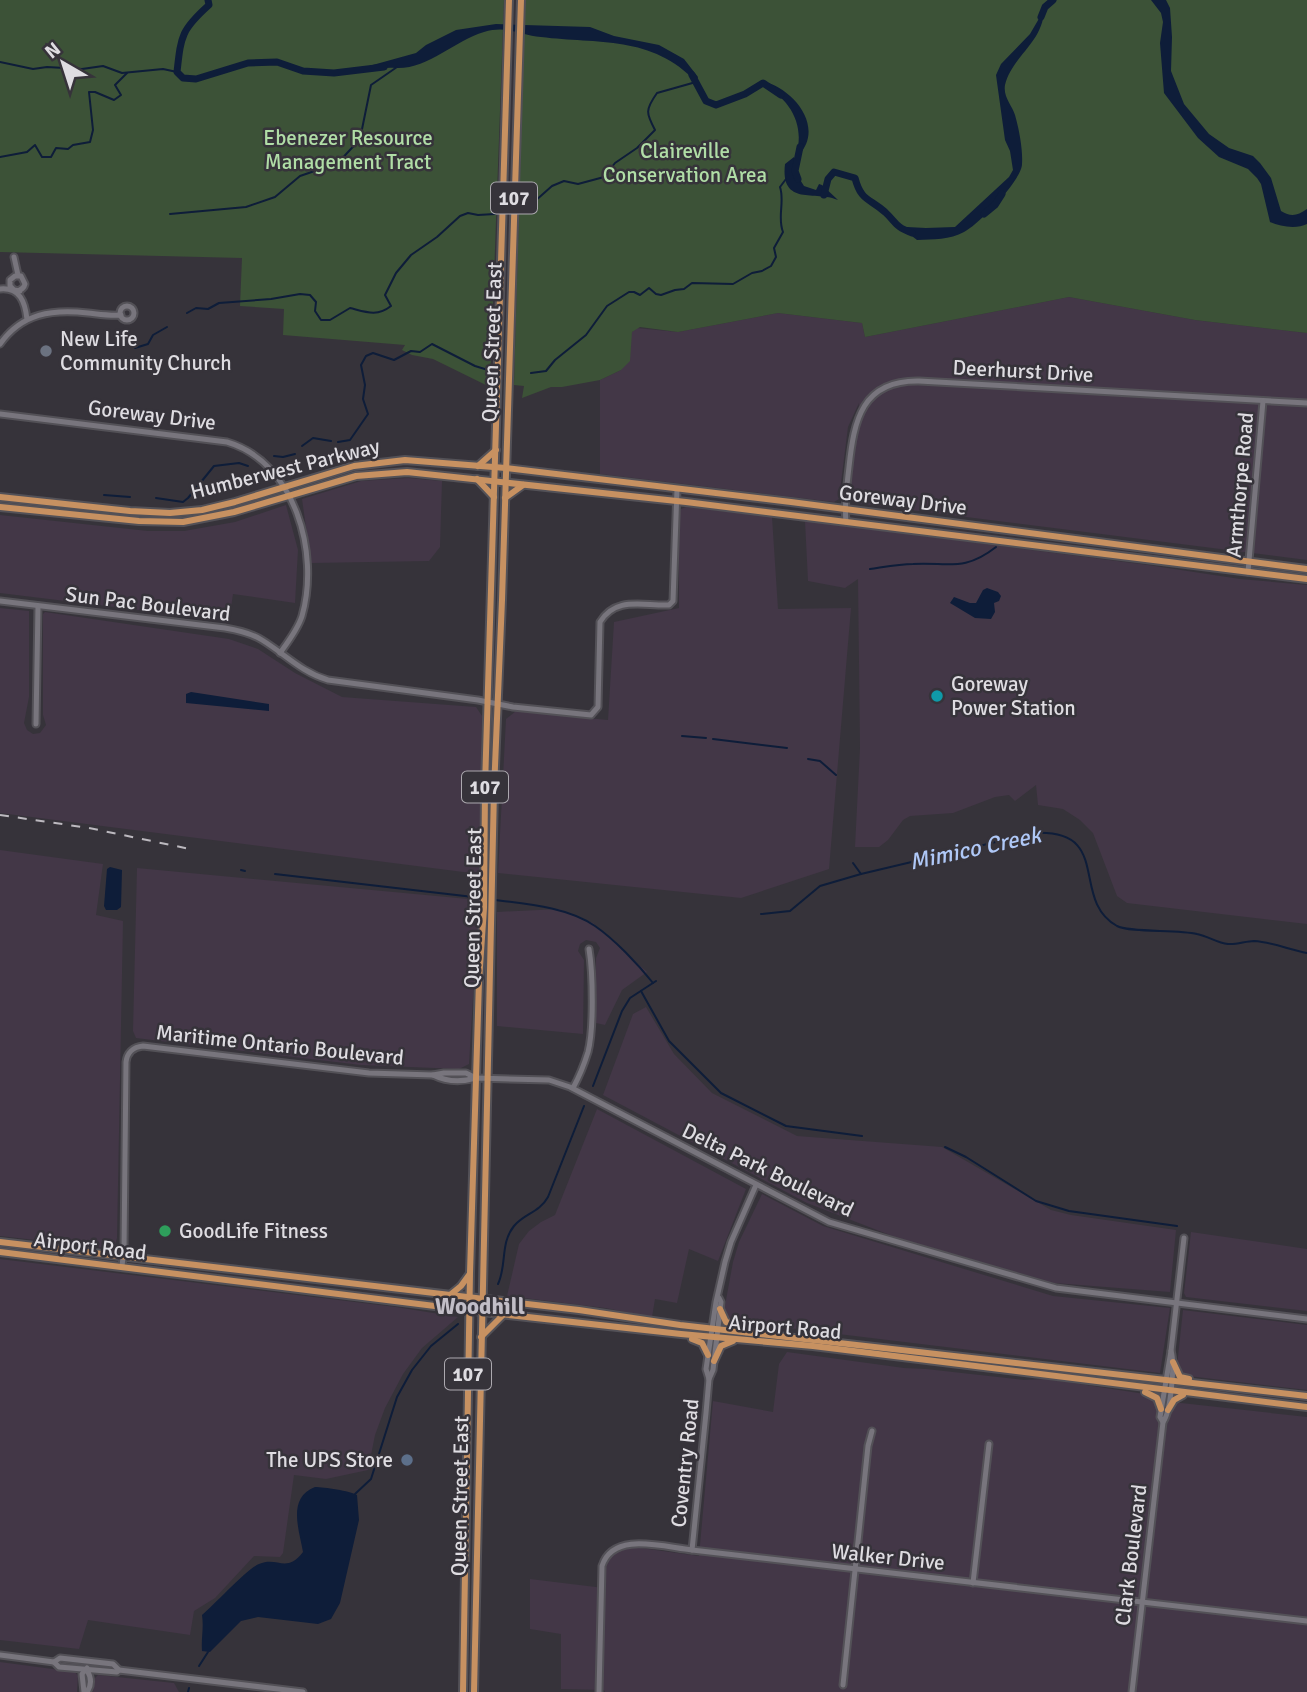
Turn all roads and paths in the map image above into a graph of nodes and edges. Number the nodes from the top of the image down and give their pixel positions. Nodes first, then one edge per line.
1 (509, 0) edge
2 (521, 0) edge
3 (14, 257) dead end
4 (18, 275) junction
5 (0, 289) edge
6 (14, 290) junction
7 (121, 315) dead end
8 (26, 319) junction
9 (0, 344) edge
10 (1263, 401) junction
11 (1307, 403) edge
12 (0, 414) edge
13 (496, 450) junction
14 (507, 452) junction
15 (478, 466) junction
16 (495, 467) junction
17 (506, 468) junction
18 (523, 470) junction
19 (477, 479) junction
20 (495, 481) junction
21 (506, 482) junction
22 (523, 485) junction
23 (284, 486) junction
24 (677, 489) junction
25 (290, 495) junction
26 (0, 497) edge
27 (494, 497) junction
28 (505, 498) junction
29 (676, 501) junction
30 (0, 507) edge
31 (845, 510) junction
32 (846, 522) junction
33 (1249, 562) junction
34 (1307, 569) edge
35 (1248, 572) junction
36 (1307, 579) edge
37 (0, 601) edge
38 (38, 606) junction
39 (280, 653) junction
40 (487, 701) junction
41 (497, 704) junction
42 (36, 724) dead end
43 (488, 872) junction
44 (487, 908) junction
45 (589, 949) dead end
46 (476, 1078) junction
47 (486, 1078) junction
48 (573, 1088) junction
49 (474, 1144) junction
50 (484, 1164) junction
51 (756, 1185) junction
52 (1184, 1238) dead end
53 (0, 1242) edge
54 (0, 1252) edge
55 (124, 1256) junction
56 (122, 1266) junction
57 (262, 1270) junction
58 (470, 1273) junction
59 (259, 1284) junction
60 (450, 1295) junction
61 (470, 1298) junction
62 (719, 1298) junction
63 (482, 1299) junction
64 (1177, 1303) junction
65 (720, 1309) junction
66 (470, 1310) junction
67 (481, 1311) junction
68 (504, 1314) junction
69 (1307, 1319) edge
70 (715, 1329) junction
71 (746, 1332) junction
72 (681, 1334) junction
73 (481, 1337) junction
74 (714, 1338) junction
75 (740, 1340) junction
76 (1171, 1351) junction
77 (708, 1354) junction
78 (714, 1361) junction
79 (1173, 1362) junction
80 (709, 1379) junction
81 (1168, 1380) junction
82 (1203, 1384) junction
83 (1134, 1387) junction
84 (1167, 1391) junction
85 (1197, 1395) junction
86 (1307, 1396) edge
87 (1307, 1407) edge
88 (1164, 1410) junction
89 (872, 1431) dead end
90 (989, 1444) dead end
91 (692, 1550) junction
92 (854, 1569) junction
93 (973, 1583) junction
94 (1141, 1603) junction
95 (1307, 1621) edge
96 (0, 1655) edge
97 (54, 1662) junction
98 (89, 1662) junction
99 (87, 1670) junction
100 (119, 1670) junction
101 (842, 1685) dead end
102 (85, 1692) edge
103 (303, 1692) edge
104 (462, 1692) edge
105 (474, 1692) edge
106 (599, 1692) edge
107 (1132, 1692) edge

1 - 13 main road, Queen Street East / 107
2 - 14 main road, Queen Street East / 107
3 - 4 street
4 - 6 street
4 - 6 street
5 - 6 street
6 - 8 street
7 - 8 street
8 - 9 street
10 - 11 street, Deerhurst Drive
10 - 31 street, Deerhurst Drive
10 - 33 street, Armthorpe Road
12 - 23 street, Goreway Drive
13 - 15 main road
13 - 16 main road, Queen Street East / 107
14 - 17 main road, Queen Street East / 107
14 - 18 main road
15 - 16 main road, Humberwest Parkway
15 - 23 main road, Humberwest Parkway
16 - 17 main road, Goreway Drive
16 - 20 main road, Queen Street East / 107
17 - 18 main road, Goreway Drive
17 - 21 main road, Queen Street East / 107
18 - 24 main road, Goreway Drive
19 - 20 main road, Humberwest Parkway
19 - 25 main road, Humberwest Parkway
19 - 27 main road
20 - 21 main road, Humberwest Parkway
20 - 27 main road, Queen Street East / 107
21 - 22 main road, Goreway Drive
21 - 28 main road, Queen Street East / 107
22 - 28 main road
22 - 29 main road, Goreway Drive
23 - 25 street, Goreway Drive
23 - 26 main road, Humberwest Parkway
24 - 29 street
24 - 31 main road, Goreway Drive
25 - 30 main road, Humberwest Parkway
25 - 39 street, Goreway Drive
27 - 40 main road, Queen Street East / 107
28 - 41 main road, Queen Street East / 107
29 - 32 main road, Goreway Drive
29 - 41 street, Sun Pac Boulevard
31 - 32 street, Deerhurst Drive
31 - 33 main road, Goreway Drive
32 - 35 main road, Goreway Drive
33 - 34 main road, Goreway Drive
33 - 35 street, Armthorpe Road
35 - 36 main road, Goreway Drive
37 - 38 street, Sun Pac Boulevard
38 - 39 street, Sun Pac Boulevard
38 - 42 street
39 - 40 street, Sun Pac Boulevard
40 - 41 street, Sun Pac Boulevard
40 - 43 main road, Queen Street East / 107
41 - 43 main road, Queen Street East / 107
43 - 44 main road, Queen Street East / 107
44 - 46 main road, Queen Street East / 107
44 - 47 main road, Queen Street East / 107
45 - 48 street
46 - 47 street, Delta Park Boulevard
46 - 49 main road, Queen Street East / 107
46 - 55 street, Maritime Ontario Boulevard
47 - 48 street, Delta Park Boulevard
47 - 50 main road, Queen Street East / 107
48 - 51 street, Delta Park Boulevard
49 - 50 main road
49 - 58 main road, Queen Street East / 107
50 - 63 main road, Queen Street East / 107
51 - 62 street
51 - 64 street, Delta Park Boulevard
52 - 64 street, Clark Boulevard
53 - 55 main road, Airport Road
54 - 56 main road, Airport Road
55 - 56 street, Maritime Ontario Boulevard
55 - 57 main road, Airport Road
56 - 59 main road, Airport Road
57 - 59 main road
57 - 60 main road, Airport Road
58 - 60 main road
58 - 61 main road, Queen Street East / 107
59 - 66 main road, Airport Road
60 - 61 main road, Airport Road
61 - 63 main road, Airport Road
61 - 66 main road, Queen Street East / 107
62 - 65 street
62 - 70 street
63 - 67 main road, Queen Street East / 107
63 - 70 main road, Airport Road
64 - 69 street, Delta Park Boulevard
64 - 76 street, Clark Boulevard
65 - 70 street
65 - 71 main road
66 - 67 main road, Airport Road
66 - 104 main road, Queen Street East / 107
67 - 68 main road, Airport Road
67 - 73 main road, Queen Street East / 107
68 - 72 main road, Airport Road
68 - 73 main road
70 - 71 main road, Airport Road
70 - 74 street, Coventry Road
71 - 81 main road, Airport Road
72 - 74 main road, Airport Road
72 - 77 main road
73 - 105 main road, Queen Street East / 107
74 - 75 main road, Airport Road
74 - 77 street, Coventry Road
74 - 78 street, Coventry Road
75 - 78 main road
75 - 83 main road, Airport Road
76 - 79 street, Clark Boulevard
76 - 81 street, Clark Boulevard
77 - 80 street, Coventry Road
78 - 80 street, Coventry Road
79 - 81 street, Clark Boulevard
79 - 82 main road
80 - 91 street, Coventry Road
81 - 82 main road, Airport Road
81 - 84 street, Clark Boulevard
82 - 86 main road, Airport Road
83 - 84 main road, Airport Road
83 - 88 main road
84 - 85 main road, Airport Road
84 - 88 street, Clark Boulevard
85 - 87 main road, Airport Road
85 - 88 main road
88 - 94 street, Clark Boulevard
89 - 92 street
90 - 93 street
91 - 92 street, Walker Drive
91 - 106 street, Walker Drive
92 - 93 street, Walker Drive
92 - 101 street
93 - 94 street, Walker Drive
94 - 95 street, Walker Drive
94 - 107 street, Clark Boulevard
96 - 97 street
97 - 98 street
97 - 99 street
98 - 99 street
98 - 100 street
99 - 100 street
99 - 102 street
100 - 103 street

